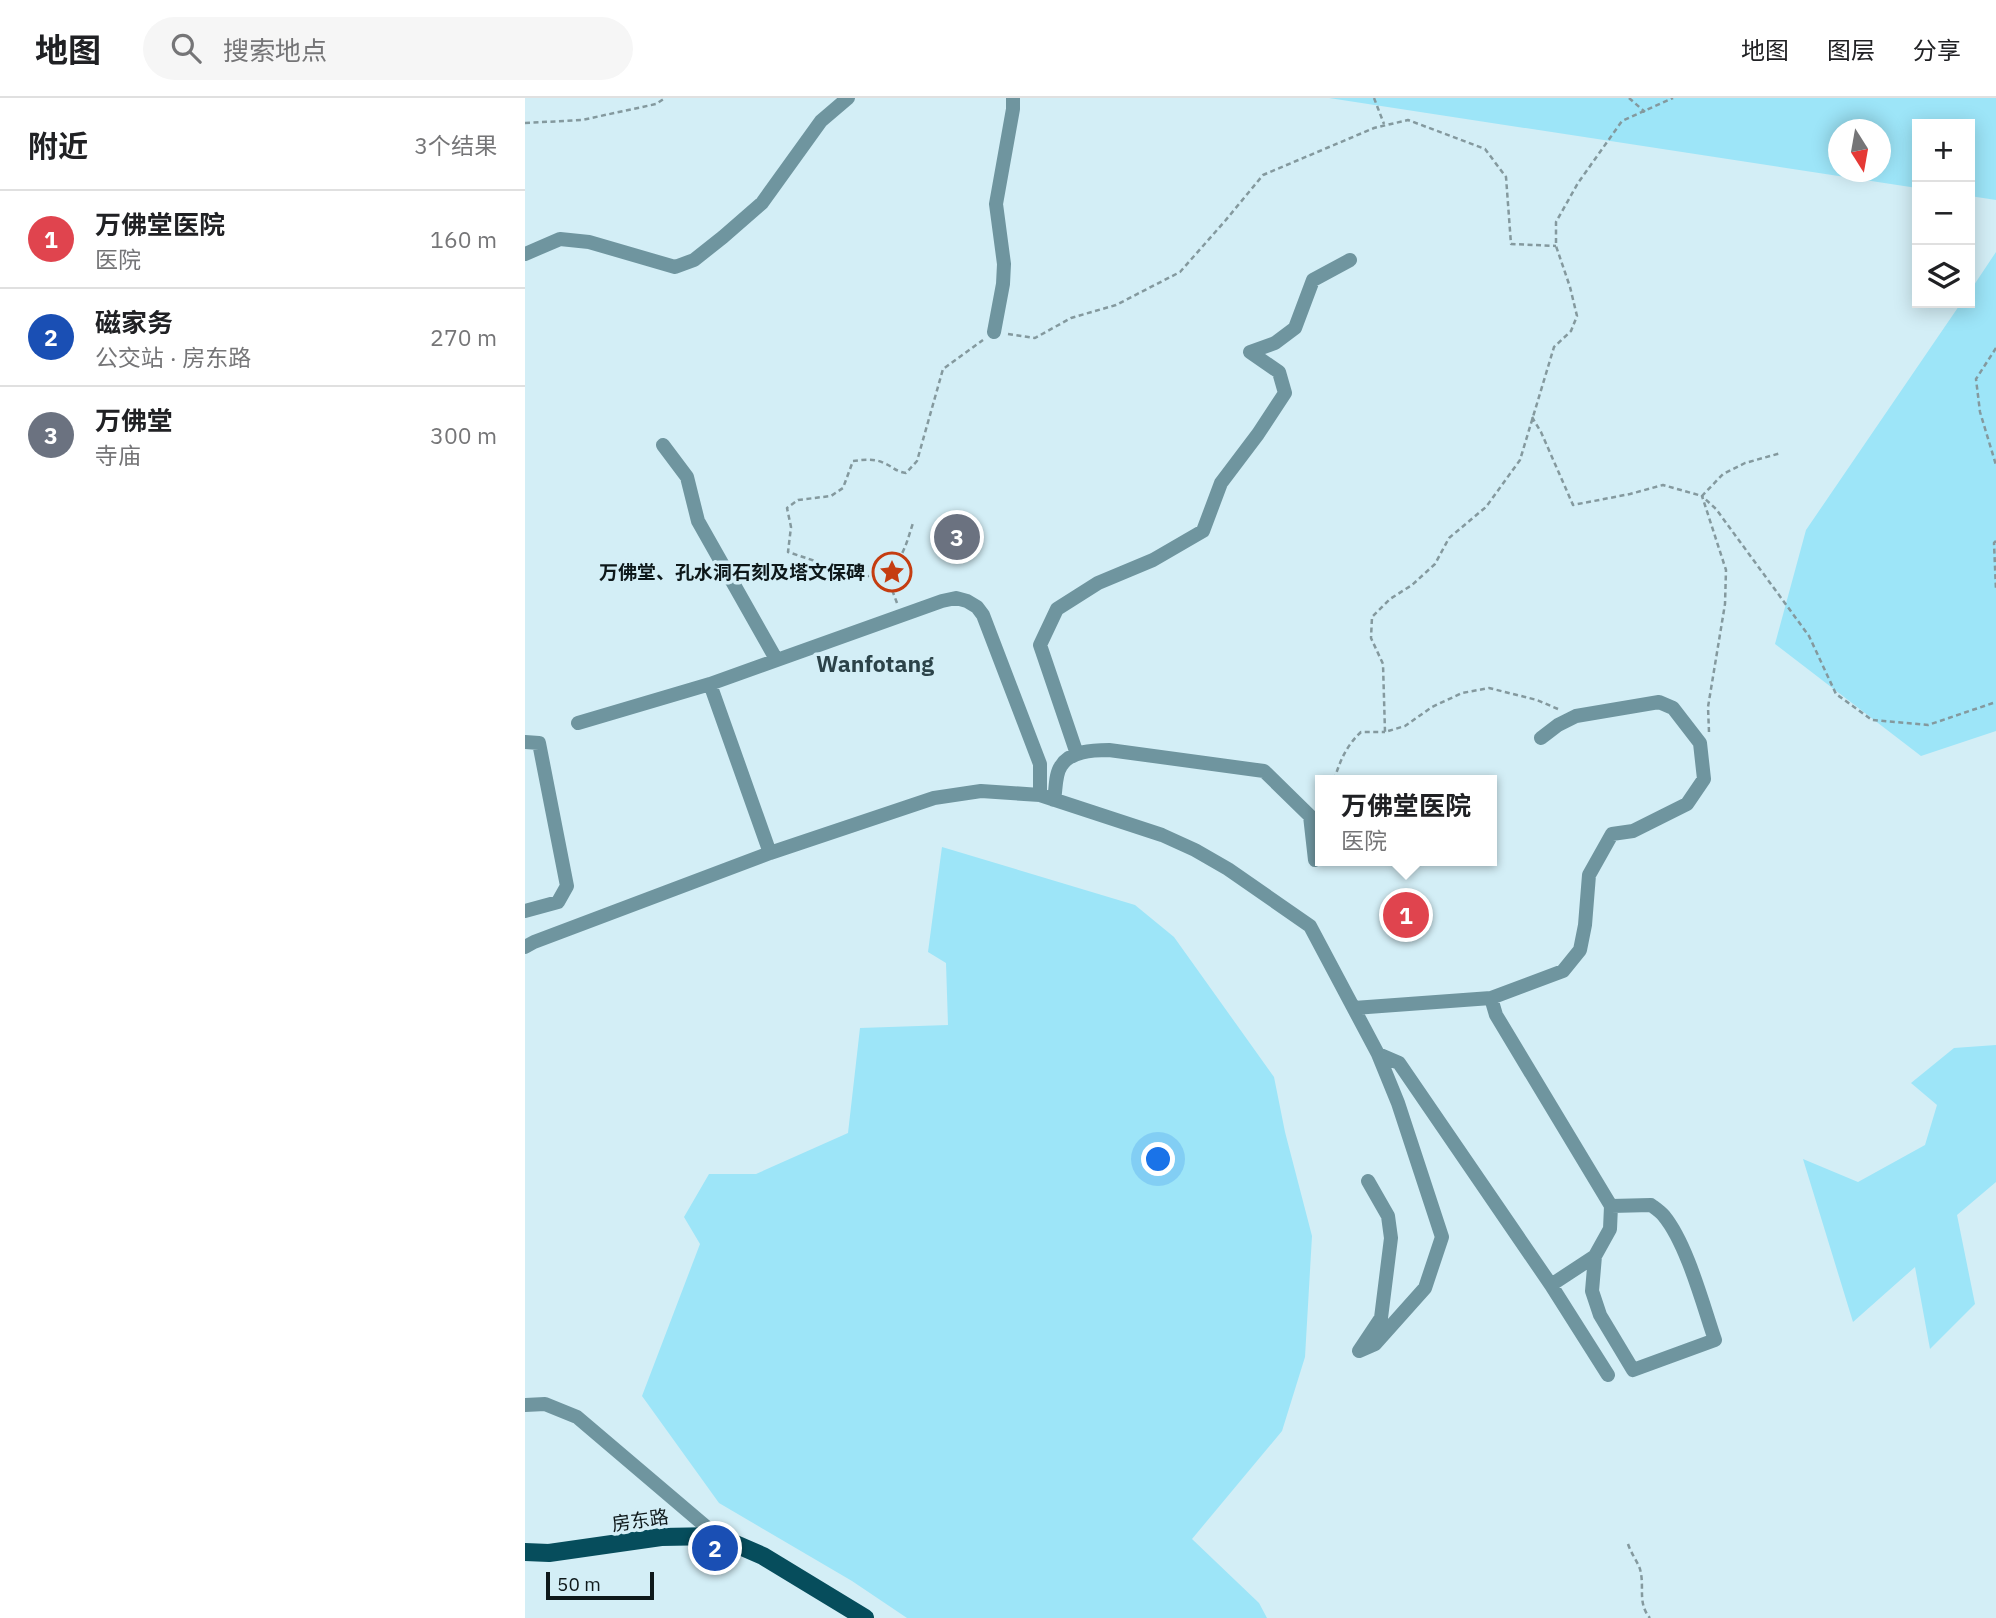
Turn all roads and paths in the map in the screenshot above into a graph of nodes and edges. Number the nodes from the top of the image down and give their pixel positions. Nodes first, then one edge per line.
1 (664, 98) edge
2 (848, 98) edge
3 (1013, 98) edge
4 (1374, 98) edge
5 (1629, 98) edge
6 (1673, 98) edge
7 (1644, 112) junction
8 (525, 123) edge
9 (1384, 126) junction
10 (1556, 246) junction
11 (525, 254) edge
12 (1350, 260) dead end
13 (994, 332) junction
14 (1996, 348) edge
15 (1532, 417) junction
16 (663, 445) dead end
17 (1781, 453) dead end
18 (1996, 466) edge
19 (1702, 496) junction
20 (913, 523) dead end
21 (1996, 541) edge
22 (885, 571) junction
23 (1996, 590) edge
24 (901, 614) junction
25 (776, 659) junction
26 (710, 684) junction
27 (1996, 702) edge
28 (1576, 716) junction
29 (578, 723) dead end
30 (1385, 732) junction
31 (1541, 738) dead end
32 (525, 742) edge
33 (1700, 743) junction
34 (1077, 754) junction
35 (1336, 775) edge
36 (1047, 798) junction
37 (770, 853) junction
38 (1315, 859) dead end
39 (525, 911) edge
40 (525, 947) edge
41 (1491, 998) junction
42 (1354, 1008) junction
43 (1378, 1054) junction
44 (1368, 1181) dead end
45 (1611, 1206) junction
46 (1595, 1256) junction
47 (1551, 1285) junction
48 (1608, 1375) dead end
49 (525, 1405) edge
50 (717, 1536) junction
51 (1628, 1544) dead end
52 (525, 1552) edge
53 (865, 1618) edge
54 (1650, 1618) edge

1 - 8 path
2 - 11 street
3 - 13 street
4 - 9 path
5 - 7 path
6 - 7 path
7 - 10 path
9 - 10 path
9 - 13 path
10 - 15 path
12 - 34 street
13 - 22 path
14 - 18 path
15 - 19 path
15 - 30 path
16 - 25 street
17 - 19 path
19 - 27 path
19 - 33 path
20 - 22 path
21 - 23 path
22 - 24 path
24 - 25 street
24 - 36 street
25 - 26 street
26 - 29 street
26 - 37 street
28 - 30 path
28 - 31 street
28 - 33 street
30 - 35 path
32 - 39 street
33 - 41 street
34 - 36 street
34 - 38 street
36 - 37 street
36 - 42 street
37 - 40 street
41 - 42 street
41 - 45 street
42 - 43 street
43 - 44 street
43 - 47 street
45 - 46 street
45 - 46 street
46 - 47 street
47 - 48 street
49 - 50 street
50 - 52 main road, 房东路
50 - 53 main road, 房东路
51 - 54 path

